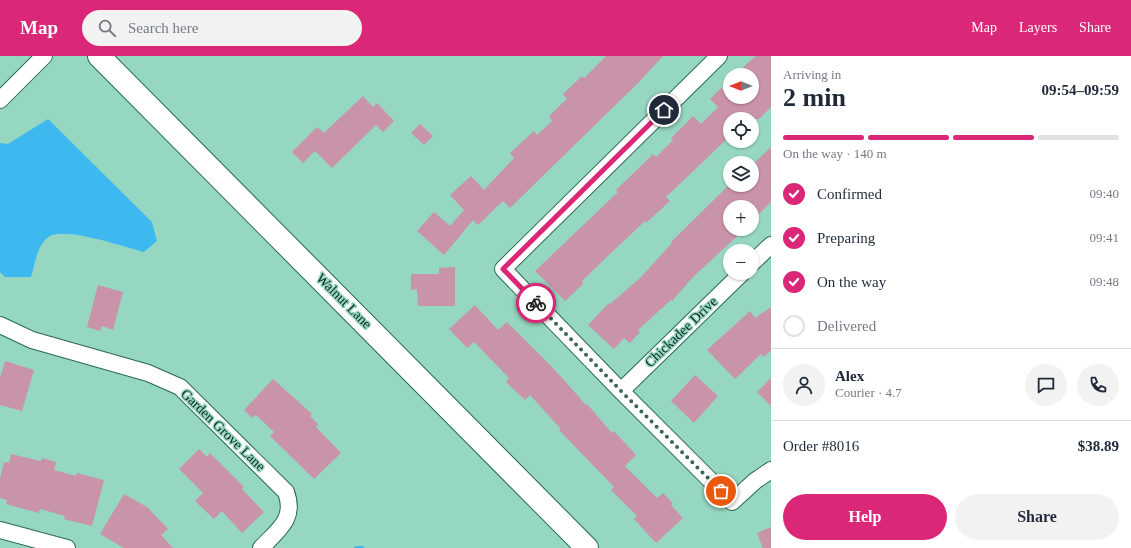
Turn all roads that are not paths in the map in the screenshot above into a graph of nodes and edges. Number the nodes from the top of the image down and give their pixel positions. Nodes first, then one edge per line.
1 (44, 56) edge
2 (99, 56) edge
3 (719, 56) edge
4 (0, 100) edge
5 (771, 245) edge
6 (759, 256) edge
7 (735, 280) edge
8 (0, 325) edge
9 (621, 391) junction
10 (771, 470) edge
11 (0, 530) edge
12 (67, 548) edge
13 (261, 548) edge
14 (587, 548) edge

1 - 4 street
2 - 14 main road, Walnut Lane
3 - 9 street
5 - 6 street
7 - 9 street, Chickadee Drive
8 - 13 street, Garden Grove Lane
9 - 10 street
11 - 12 street

